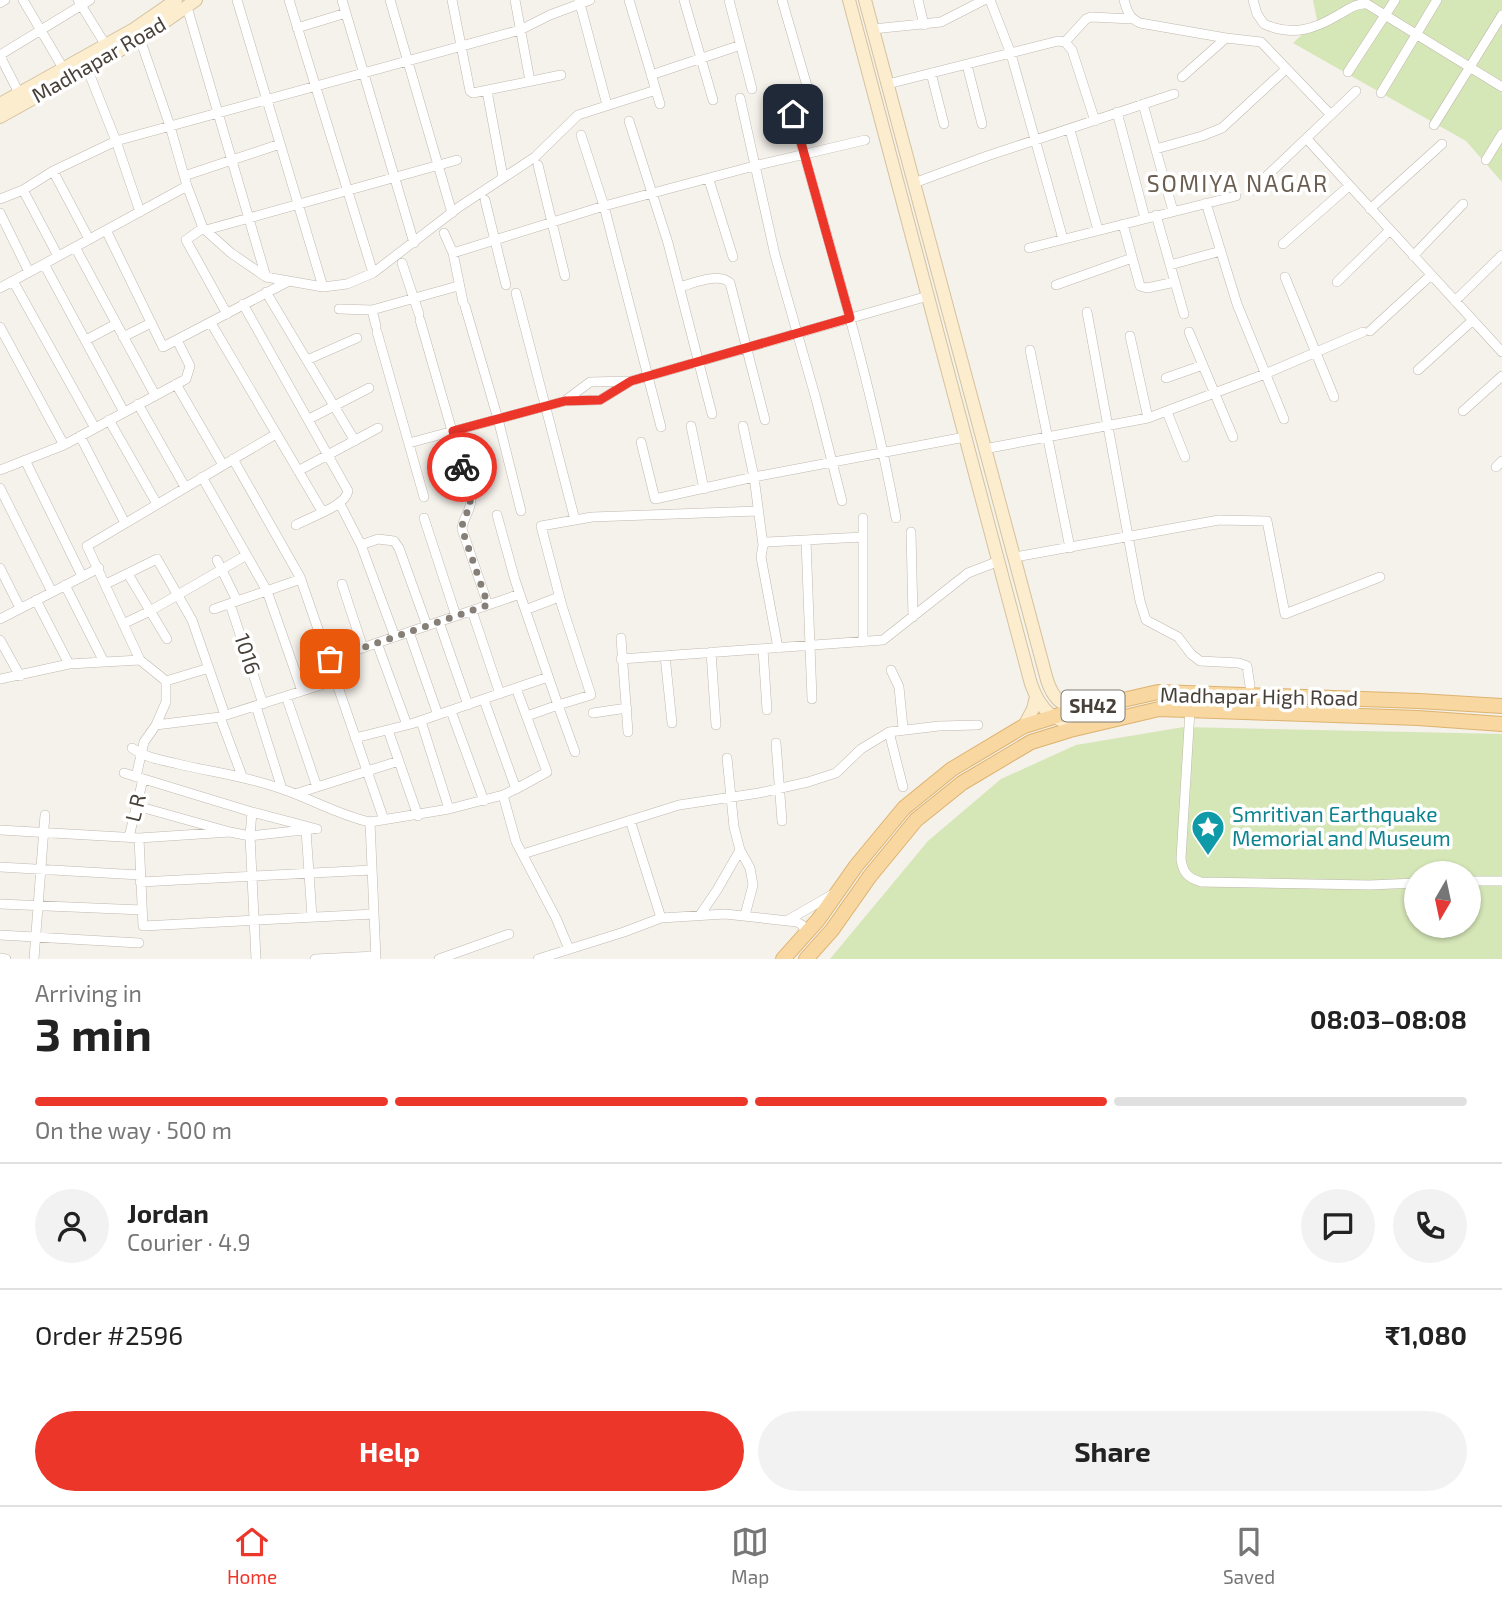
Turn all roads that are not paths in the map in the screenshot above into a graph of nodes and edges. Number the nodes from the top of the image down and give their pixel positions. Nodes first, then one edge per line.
1 (5, 0) edge
2 (23, 0) edge
3 (237, 0) edge
4 (289, 0) edge
5 (342, 0) edge
6 (390, 0) edge
7 (452, 0) edge
8 (515, 0) edge
9 (629, 0) edge
10 (684, 0) edge
11 (729, 0) edge
12 (782, 0) edge
13 (849, 0) edge
14 (865, 0) edge
15 (918, 0) edge
16 (984, 0) edge
17 (990, 0) edge
18 (1124, 0) edge
19 (1253, 0) edge
20 (1395, 0) edge
21 (1437, 0) edge
22 (583, 1) edge
23 (84, 2) edge
24 (186, 2) edge
25 (0, 3) edge
26 (346, 13) junction
27 (1385, 15) junction
28 (1502, 15) edge
29 (1133, 19) junction
30 (924, 25) junction
31 (298, 28) junction
32 (873, 29) junction
33 (520, 30) junction
34 (42, 31) junction
35 (1416, 34) junction
36 (140, 38) junction
37 (1226, 38) junction
38 (1065, 42) junction
39 (105, 44) junction
40 (462, 46) junction
41 (741, 46) junction
42 (1011, 54) junction
43 (0, 55) edge
44 (701, 58) junction
45 (407, 61) junction
46 (967, 65) junction
47 (63, 68) junction
48 (87, 68) junction
49 (1471, 68) junction
50 (1286, 69) junction
51 (1348, 72) dead end
52 (363, 73) junction
53 (931, 74) junction
54 (561, 75) dead end
55 (651, 75) junction
56 (1182, 78) dead end
57 (530, 81) junction
58 (888, 84) junction
59 (316, 86) junction
60 (807, 86) dead end
61 (1502, 86) edge
62 (752, 89) dead end
63 (656, 90) junction
64 (487, 91) junction
65 (1356, 91) dead end
66 (19, 93) junction
67 (788, 93) dead end
68 (1381, 93) dead end
69 (1174, 94) dead end
70 (740, 98) dead end
71 (267, 100) junction
72 (713, 100) dead end
73 (0, 104) edge
74 (660, 104) dead end
75 (1143, 104) junction
76 (607, 105) junction
77 (1117, 112) junction
78 (218, 113) junction
79 (1331, 115) junction
80 (0, 117) edge
81 (629, 121) dead end
82 (1095, 121) junction
83 (944, 124) dead end
84 (982, 124) dead end
85 (1434, 125) dead end
86 (170, 126) junction
87 (1070, 130) junction
88 (1502, 134) edge
89 (581, 135) dead end
90 (1307, 139) junction
91 (865, 140) dead end
92 (1036, 140) junction
93 (116, 141) junction
94 (280, 144) junction
95 (1442, 144) dead end
96 (1156, 149) junction
97 (805, 156) junction
98 (232, 160) junction
99 (457, 160) dead end
100 (1486, 160) dead end
101 (438, 164) junction
102 (538, 165) dead end
103 (754, 166) junction
104 (53, 171) junction
105 (503, 177) junction
106 (394, 178) junction
107 (709, 180) junction
108 (185, 181) junction
109 (914, 183) junction
110 (1349, 186) junction
111 (23, 190) junction
112 (347, 190) junction
113 (1252, 190) dead end
114 (653, 193) junction
115 (2, 195) edge
116 (1236, 196) dead end
117 (485, 200) dead end
118 (1206, 203) junction
119 (1463, 204) dead end
120 (299, 205) junction
121 (604, 206) junction
122 (1370, 209) junction
123 (1173, 211) junction
124 (140, 212) junction
125 (0, 213) edge
126 (452, 213) junction
127 (1156, 215) junction
128 (249, 218) junction
129 (1145, 218) junction
130 (551, 223) junction
131 (1123, 224) junction
132 (205, 229) junction
133 (106, 230) junction
134 (1098, 230) junction
135 (1390, 230) junction
136 (444, 233) dead end
137 (89, 239) junction
138 (1063, 239) junction
139 (495, 240) junction
140 (414, 243) junction
141 (1283, 244) dead end
142 (75, 247) junction
143 (1029, 248) dead end
144 (1221, 251) junction
145 (453, 253) junction
146 (58, 256) junction
147 (1413, 256) junction
148 (1502, 256) edge
149 (733, 257) dead end
150 (1132, 258) junction
151 (402, 262) dead end
152 (44, 264) junction
153 (1170, 265) junction
154 (29, 272) junction
155 (373, 274) junction
156 (1431, 275) junction
157 (266, 276) junction
158 (565, 276) dead end
159 (1285, 277) dead end
160 (13, 281) junction
161 (287, 282) junction
162 (1175, 282) junction
163 (1337, 282) dead end
164 (506, 285) dead end
165 (1056, 285) dead end
166 (458, 286) junction
167 (323, 287) junction
168 (680, 287) junction
169 (0, 288) edge
170 (266, 292) junction
171 (516, 293) dead end
172 (928, 296) junction
173 (414, 298) junction
174 (1455, 301) junction
175 (243, 304) junction
176 (339, 309) dead end
177 (372, 310) junction
178 (1087, 312) dead end
179 (227, 314) junction
180 (1184, 314) dead end
181 (850, 318) junction
182 (1473, 320) junction
183 (151, 323) junction
184 (211, 323) junction
185 (116, 324) junction
186 (0, 327) edge
187 (1189, 332) dead end
188 (798, 335) junction
189 (1130, 336) dead end
190 (123, 337) junction
191 (1502, 337) edge
192 (357, 338) dead end
193 (86, 340) junction
194 (177, 340) junction
195 (1494, 344) junction
196 (746, 348) junction
197 (1030, 350) dead end
198 (1502, 352) edge
199 (1316, 353) junction
200 (307, 360) junction
201 (699, 362) junction
202 (1203, 365) junction
203 (1418, 370) dead end
204 (1265, 374) junction
205 (648, 376) junction
206 (1502, 376) edge
207 (1166, 378) dead end
208 (631, 381) junction
209 (176, 384) junction
210 (369, 388) dead end
211 (1214, 394) junction
212 (155, 396) junction
213 (1334, 397) dead end
214 (565, 401) junction
215 (138, 404) junction
216 (334, 405) junction
217 (545, 406) junction
218 (1463, 411) dead end
219 (124, 412) junction
220 (1167, 412) junction
221 (712, 414) dead end
222 (1148, 418) junction
223 (309, 419) junction
224 (498, 419) junction
225 (765, 419) dead end
226 (1284, 419) dead end
227 (109, 420) junction
228 (691, 426) dead end
229 (743, 426) dead end
230 (1109, 426) junction
231 (661, 427) dead end
232 (95, 428) junction
233 (378, 428) dead end
234 (453, 431) junction
235 (276, 434) junction
236 (80, 436) junction
237 (965, 437) junction
238 (1049, 437) junction
239 (1233, 437) dead end
240 (355, 441) junction
241 (641, 442) dead end
242 (409, 443) junction
243 (64, 445) junction
244 (984, 449) junction
245 (884, 453) junction
246 (328, 454) junction
247 (1185, 457) dead end
248 (233, 459) junction
249 (25, 460) junction
250 (834, 463) junction
251 (223, 465) junction
252 (0, 470) edge
253 (298, 471) junction
254 (202, 477) junction
255 (754, 477) junction
256 (185, 487) junction
257 (0, 488) edge
258 (704, 489) junction
259 (424, 497) dead end
260 (842, 501) dead end
261 (157, 504) junction
262 (340, 504) junction
263 (322, 511) junction
264 (521, 511) dead end
265 (758, 511) junction
266 (497, 515) dead end
267 (424, 518) dead end
268 (863, 518) dead end
269 (896, 519) dead end
270 (575, 520) junction
271 (125, 523) junction
272 (296, 525) dead end
273 (911, 532) dead end
274 (863, 537) junction
275 (1130, 538) junction
276 (806, 540) junction
277 (361, 545) junction
278 (763, 545) junction
279 (1070, 548) junction
280 (245, 556) junction
281 (1015, 557) junction
282 (999, 561) junction
283 (219, 564) junction
284 (0, 568) edge
285 (99, 568) junction
286 (128, 574) junction
287 (82, 576) junction
288 (1380, 577) dead end
289 (301, 579) junction
290 (106, 584) junction
291 (342, 584) dead end
292 (65, 585) junction
293 (267, 591) junction
294 (52, 592) junction
295 (520, 594) junction
296 (178, 595) junction
297 (559, 597) junction
298 (36, 600) junction
299 (234, 603) junction
300 (488, 605) junction
301 (20, 608) junction
302 (215, 609) dead end
303 (525, 610) junction
304 (150, 611) junction
305 (472, 611) junction
306 (456, 616) junction
307 (913, 617) junction
308 (0, 619) edge
309 (439, 622) junction
310 (123, 624) junction
311 (427, 626) junction
312 (410, 632) junction
313 (396, 637) junction
314 (621, 638) dead end
315 (166, 639) dead end
316 (0, 640) edge
317 (863, 642) junction
318 (377, 643) junction
319 (810, 646) junction
320 (363, 648) junction
321 (778, 648) junction
322 (763, 649) junction
323 (711, 653) junction
324 (665, 656) junction
325 (330, 659) junction
326 (621, 659) junction
327 (103, 660) junction
328 (140, 660) junction
329 (69, 664) junction
330 (209, 668) junction
331 (891, 670) dead end
332 (20, 676) junction
333 (548, 677) junction
334 (0, 679) edge
335 (337, 680) junction
336 (166, 681) junction
337 (1250, 686) dead end
338 (516, 688) junction
339 (302, 691) junction
340 (500, 694) junction
341 (286, 696) junction
342 (1036, 697) junction
343 (812, 699) dead end
344 (484, 701) junction
345 (260, 705) junction
346 (468, 705) junction
347 (558, 705) junction
348 (1502, 706) edge
349 (627, 708) junction
350 (766, 710) dead end
351 (1079, 710) junction
352 (1189, 710) junction
353 (451, 711) junction
354 (593, 713) dead end
355 (438, 715) junction
356 (223, 716) junction
357 (527, 716) junction
358 (1053, 717) junction
359 (421, 721) junction
360 (672, 723) dead end
361 (1502, 724) edge
362 (156, 725) junction
363 (407, 725) junction
364 (716, 725) dead end
365 (978, 725) dead end
366 (1024, 726) junction
367 (1084, 726) junction
368 (904, 728) junction
369 (388, 730) junction
370 (628, 732) dead end
371 (888, 732) junction
372 (355, 737) junction
373 (776, 743) dead end
374 (132, 748) dead end
375 (575, 752) dead end
376 (141, 755) junction
377 (727, 758) dead end
378 (399, 761) junction
379 (367, 771) junction
380 (124, 773) dead end
381 (242, 776) junction
382 (140, 778) junction
383 (317, 787) junction
384 (903, 787) dead end
385 (780, 788) junction
386 (282, 789) junction
387 (516, 789) junction
388 (295, 794) junction
389 (503, 795) junction
390 (731, 798) junction
391 (484, 802) junction
392 (137, 806) junction
393 (449, 809) junction
394 (252, 812) junction
395 (45, 815) dead end
396 (418, 816) junction
397 (384, 820) junction
398 (630, 820) junction
399 (782, 821) dead end
400 (370, 822) junction
401 (0, 830) edge
402 (306, 830) junction
403 (43, 832) junction
404 (230, 832) junction
405 (250, 836) junction
406 (134, 837) junction
407 (740, 850) junction
408 (523, 855) junction
409 (0, 867) edge
410 (372, 870) junction
411 (40, 871) junction
412 (310, 872) junction
413 (253, 874) junction
414 (140, 879) junction
415 (1481, 881) edge
416 (1502, 881) edge
417 (1404, 883) edge
418 (838, 891) junction
419 (0, 904) edge
420 (38, 906) junction
421 (142, 910) junction
422 (374, 914) junction
423 (699, 915) junction
424 (745, 915) junction
425 (312, 917) junction
426 (661, 918) junction
427 (255, 920) junction
428 (788, 920) junction
429 (807, 933) junction
430 (509, 934) dead end
431 (0, 935) edge
432 (36, 938) junction
433 (139, 943) dead end
434 (569, 950) junction
435 (0, 958) edge
436 (376, 958) edge
437 (6, 959) edge
438 (34, 959) edge
439 (256, 959) edge
440 (315, 959) edge
441 (439, 959) edge
442 (538, 959) edge
443 (783, 959) edge
444 (806, 959) edge

1 - 25 street
2 - 34 street
3 - 71 street
4 - 31 street
5 - 26 street
6 - 45 street
7 - 40 street
8 - 33 street
9 - 55 street
10 - 44 street
11 - 41 street
12 - 60 street
13 - 172 main road
14 - 32 main road
15 - 30 street
16 - 30 street
17 - 42 street
18 - 29 street
19 - 27 street
20 - 27 street
21 - 35 street
22 - 33 street
22 - 76 street
23 - 34 street
23 - 39 street
24 - 36 main road, Madhapar Road
24 - 39 main road, Madhapar Road
24 - 78 street
26 - 31 street
26 - 52 street
27 - 35 street
27 - 51 street
28 - 49 street
29 - 37 street
29 - 38 street
30 - 32 street
31 - 59 street
32 - 58 main road
33 - 40 street
33 - 57 street
34 - 43 street
34 - 47 street
35 - 49 street
35 - 68 street
36 - 48 main road, Madhapar Road
36 - 86 street
37 - 50 street
37 - 56 street
38 - 42 street
38 - 82 street
39 - 47 main road, Madhapar Road
40 - 45 street
40 - 64 street
41 - 44 street
41 - 62 street
42 - 46 street
42 - 92 street
43 - 66 street
44 - 55 street
44 - 72 street
45 - 52 street
45 - 101 street
46 - 53 street
46 - 84 street
47 - 66 main road, Madhapar Road
48 - 80 main road, Madhapar Road
48 - 93 street
49 - 61 street
49 - 85 street
50 - 79 street
50 - 96 street
52 - 59 street
52 - 106 street
53 - 58 street
53 - 83 street
54 - 57 street
55 - 63 street
57 - 64 street
58 - 109 main road
59 - 71 street
59 - 112 street
63 - 74 street
63 - 76 street
64 - 105 street
65 - 79 street
66 - 73 main road, Madhapar Road
67 - 97 street
69 - 75 street
70 - 103 street
71 - 78 street
71 - 94 street
75 - 77 street
75 - 96 street
76 - 105 street
77 - 82 street
77 - 129 street
78 - 86 street
78 - 98 street
79 - 90 street
81 - 114 street
82 - 87 street
86 - 93 street
86 - 108 street
87 - 92 street
87 - 134 street
88 - 100 street
89 - 121 street
90 - 110 street
90 - 113 street
91 - 97 street
92 - 109 street
92 - 138 street
93 - 104 street
93 - 124 street
94 - 98 street
94 - 120 street
95 - 122 street
96 - 123 street
97 - 103 street
97 - 181 street
98 - 108 street
98 - 128 street
99 - 101 street
101 - 106 street
101 - 126 street
102 - 130 street
103 - 107 street
103 - 188 street
104 - 111 street
104 - 137 street
105 - 126 street
106 - 112 street
106 - 140 street
107 - 114 street
107 - 149 street
108 - 124 street
108 - 132 street
109 - 244 main road
110 - 122 street
110 - 141 street
111 - 115 street
111 - 146 street
112 - 120 street
112 - 155 street
114 - 121 street
114 - 168 street
116 - 118 street
117 - 139 street
118 - 123 street
118 - 144 street
119 - 147 street
120 - 128 street
120 - 167 street
121 - 130 street
121 - 205 street
122 - 135 street
123 - 127 street
124 - 133 street
125 - 154 street
126 - 140 street
127 - 129 street
127 - 153 street
128 - 132 street
128 - 157 street
129 - 131 street
130 - 139 street
130 - 158 street
131 - 134 street
131 - 150 street
132 - 157 street
132 - 179 street
133 - 137 street
133 - 183 street
134 - 138 street
135 - 147 street
135 - 163 street
136 - 145 street
137 - 142 street
138 - 143 street
139 - 145 street
139 - 164 street
140 - 155 street
142 - 146 street
142 - 185 street
144 - 153 street
144 - 204 street
145 - 166 street
146 - 152 street
147 - 156 street
148 - 174 street
150 - 162 street
150 - 165 street
151 - 173 street
152 - 154 street
152 - 193 street
153 - 162 street
154 - 160 street
155 - 167 street
156 - 174 street
156 - 199 street
157 - 161 street
159 - 199 street
160 - 169 street
160 - 232 street
161 - 167 street
161 - 170 street
162 - 180 street
166 - 173 street
166 - 224 street
168 - 196 street
168 - 201 street
170 - 175 street
170 - 200 street
171 - 217 street
172 - 181 street
172 - 237 main road
173 - 177 street
173 - 234 street
174 - 182 street
175 - 179 street
175 - 223 street
176 - 177 street
177 - 242 street
178 - 230 street
179 - 184 street
181 - 188 street
181 - 245 street
182 - 195 street
182 - 203 street
183 - 190 street
183 - 194 street
184 - 194 street
184 - 235 street
185 - 190 street
185 - 193 street
186 - 243 street
187 - 202 street
188 - 196 street
188 - 250 street
189 - 222 street
190 - 212 street
191 - 195 street
192 - 200 street
193 - 219 street
194 - 209 street
195 - 198 street
196 - 201 street
196 - 225 street
197 - 238 street
199 - 204 street
199 - 213 street
200 - 216 street
201 - 205 street
201 - 221 street
202 - 207 street
202 - 211 street
204 - 211 street
204 - 226 street
205 - 208 street
205 - 231 street
206 - 218 street
208 - 214 street
208 - 214 street
209 - 212 street
209 - 251 street
210 - 216 street
211 - 220 street
211 - 239 street
212 - 215 street
214 - 217 street
215 - 219 street
215 - 256 street
216 - 223 street
216 - 240 street
217 - 224 street
217 - 270 street
219 - 227 street
220 - 222 street
220 - 247 street
222 - 230 street
223 - 246 street
224 - 234 street
224 - 264 street
227 - 232 street
227 - 261 street
228 - 258 street
229 - 255 street
230 - 238 street
230 - 275 street
232 - 236 street
233 - 240 street
234 - 242 street
234 - 300 street
235 - 248 street
235 - 253 street
236 - 243 street
236 - 271 street
237 - 245 street
237 - 282 main road
238 - 244 street
238 - 279 street
240 - 246 street
241 - 258 street
242 - 259 street
243 - 249 street
244 - 281 main road
245 - 250 street
245 - 269 street
246 - 253 street
246 - 262 street
248 - 251 street
248 - 289 street
249 - 252 street
249 - 287 street
250 - 255 street
250 - 260 street
251 - 254 street
253 - 263 street
254 - 256 street
254 - 280 street
255 - 258 street
255 - 265 street
256 - 261 street
257 - 294 street
261 - 271 street
262 - 263 street
262 - 277 street
263 - 272 street
265 - 270 street
265 - 278 street
266 - 295 street
267 - 306 street
268 - 274 street
270 - 297 street
271 - 285 street
273 - 307 street
274 - 276 street
274 - 317 street
275 - 279 street
275 - 288 street
275 - 337 street
276 - 278 street
276 - 319 street
277 - 311 street
277 - 313 street
278 - 321 street
279 - 281 street
280 - 283 street
280 - 293 street
281 - 351 main road
282 - 307 street
282 - 342 main road
283 - 296 street
283 - 299 street, 1016
284 - 301 street
285 - 287 street
285 - 290 street
286 - 290 street
286 - 296 street
286 - 304 street
287 - 292 street
289 - 293 street
289 - 325 street
290 - 310 street
291 - 320 street
292 - 294 street
292 - 327 street
293 - 299 street
293 - 339 street
294 - 298 street
295 - 300 street
295 - 303 street
296 - 304 street
296 - 330 street
297 - 303 street
297 - 347 street
298 - 301 street
298 - 329 street
299 - 302 street
299 - 345 street, 1016
300 - 305 street
301 - 308 street
303 - 333 street
304 - 310 street
304 - 315 street
305 - 306 street
305 - 340 street
306 - 309 street
307 - 317 street
309 - 311 street
309 - 346 street
310 - 328 street
311 - 312 street
312 - 313 street
312 - 355 street
313 - 318 street
314 - 326 street
316 - 332 street
317 - 319 street
318 - 320 street
318 - 363 street
319 - 321 street
319 - 343 street
320 - 325 street
321 - 322 street
322 - 323 street
322 - 350 street
323 - 324 street
323 - 364 street
324 - 326 street
324 - 360 street
325 - 335 street
326 - 349 street
327 - 328 street
327 - 329 street
328 - 336 street
329 - 332 street
330 - 336 street
330 - 356 street
331 - 368 street
332 - 334 street
333 - 338 street
333 - 347 street
335 - 339 street
335 - 372 street
336 - 362 street, L R
338 - 340 street
338 - 357 street
339 - 341 street
340 - 344 street
341 - 345 street
341 - 383 street
342 - 358 main road
342 - 366 main road
344 - 346 street
344 - 387 street
345 - 356 street
345 - 386 street, 1016
346 - 353 street
347 - 357 street
347 - 375 street
348 - 351 main road, Madhapar High Road / SH42
349 - 354 street
349 - 370 street
351 - 358 main road, Madhapar High Road / SH42
352 - 361 main road, SH42
352 - 367 main road, SH42
352 - 417 street
353 - 355 street
353 - 391 street
355 - 359 street
356 - 362 street
356 - 381 street
357 - 387 street
358 - 366 main road, Madhapar High Road / SH42
358 - 367 main road
359 - 363 street
359 - 393 street
362 - 376 street, L R
363 - 369 street
365 - 368 street
366 - 418 main road, Madhapar High Road / SH42
367 - 444 main road, SH42
368 - 371 street
369 - 372 street
369 - 378 street
371 - 384 street
371 - 385 street
372 - 379 street
373 - 385 street
374 - 376 street
376 - 381 street
376 - 382 street, L R
377 - 390 street
378 - 379 street
378 - 396 street
379 - 383 street
379 - 397 street
380 - 382 street
381 - 386 street
382 - 392 street, L R
382 - 394 street
383 - 388 street
385 - 390 street
385 - 399 street
386 - 388 street
387 - 389 street
388 - 400 street
389 - 391 street
389 - 408 street
390 - 398 street
390 - 407 street
391 - 393 street
392 - 404 street
392 - 406 street, L R
393 - 396 street
394 - 402 street
394 - 405 street
395 - 403 street
396 - 397 street
397 - 400 street
398 - 408 street
398 - 426 street
400 - 410 street
401 - 403 street
402 - 405 street
402 - 412 street
403 - 406 street
403 - 411 street
404 - 405 street
404 - 406 street
405 - 413 street
406 - 414 street, L R
407 - 423 street
407 - 424 street
408 - 434 street
409 - 411 street
410 - 412 street
410 - 422 street
411 - 414 street
411 - 420 street
412 - 413 street
412 - 425 street
413 - 414 street
413 - 427 street
414 - 421 street, L R
415 - 416 street
418 - 428 street
418 - 429 main road, Madhapar High Road / SH42
419 - 420 street
420 - 421 street
420 - 432 street
421 - 427 street
422 - 425 street
422 - 436 street
423 - 424 street
423 - 426 street
424 - 428 street
425 - 427 street
426 - 434 street
427 - 439 street
428 - 429 street
429 - 443 main road, Madhapar High Road / SH42
430 - 441 street
431 - 432 street
432 - 433 street
432 - 438 street
434 - 442 street
435 - 437 street
436 - 440 street

